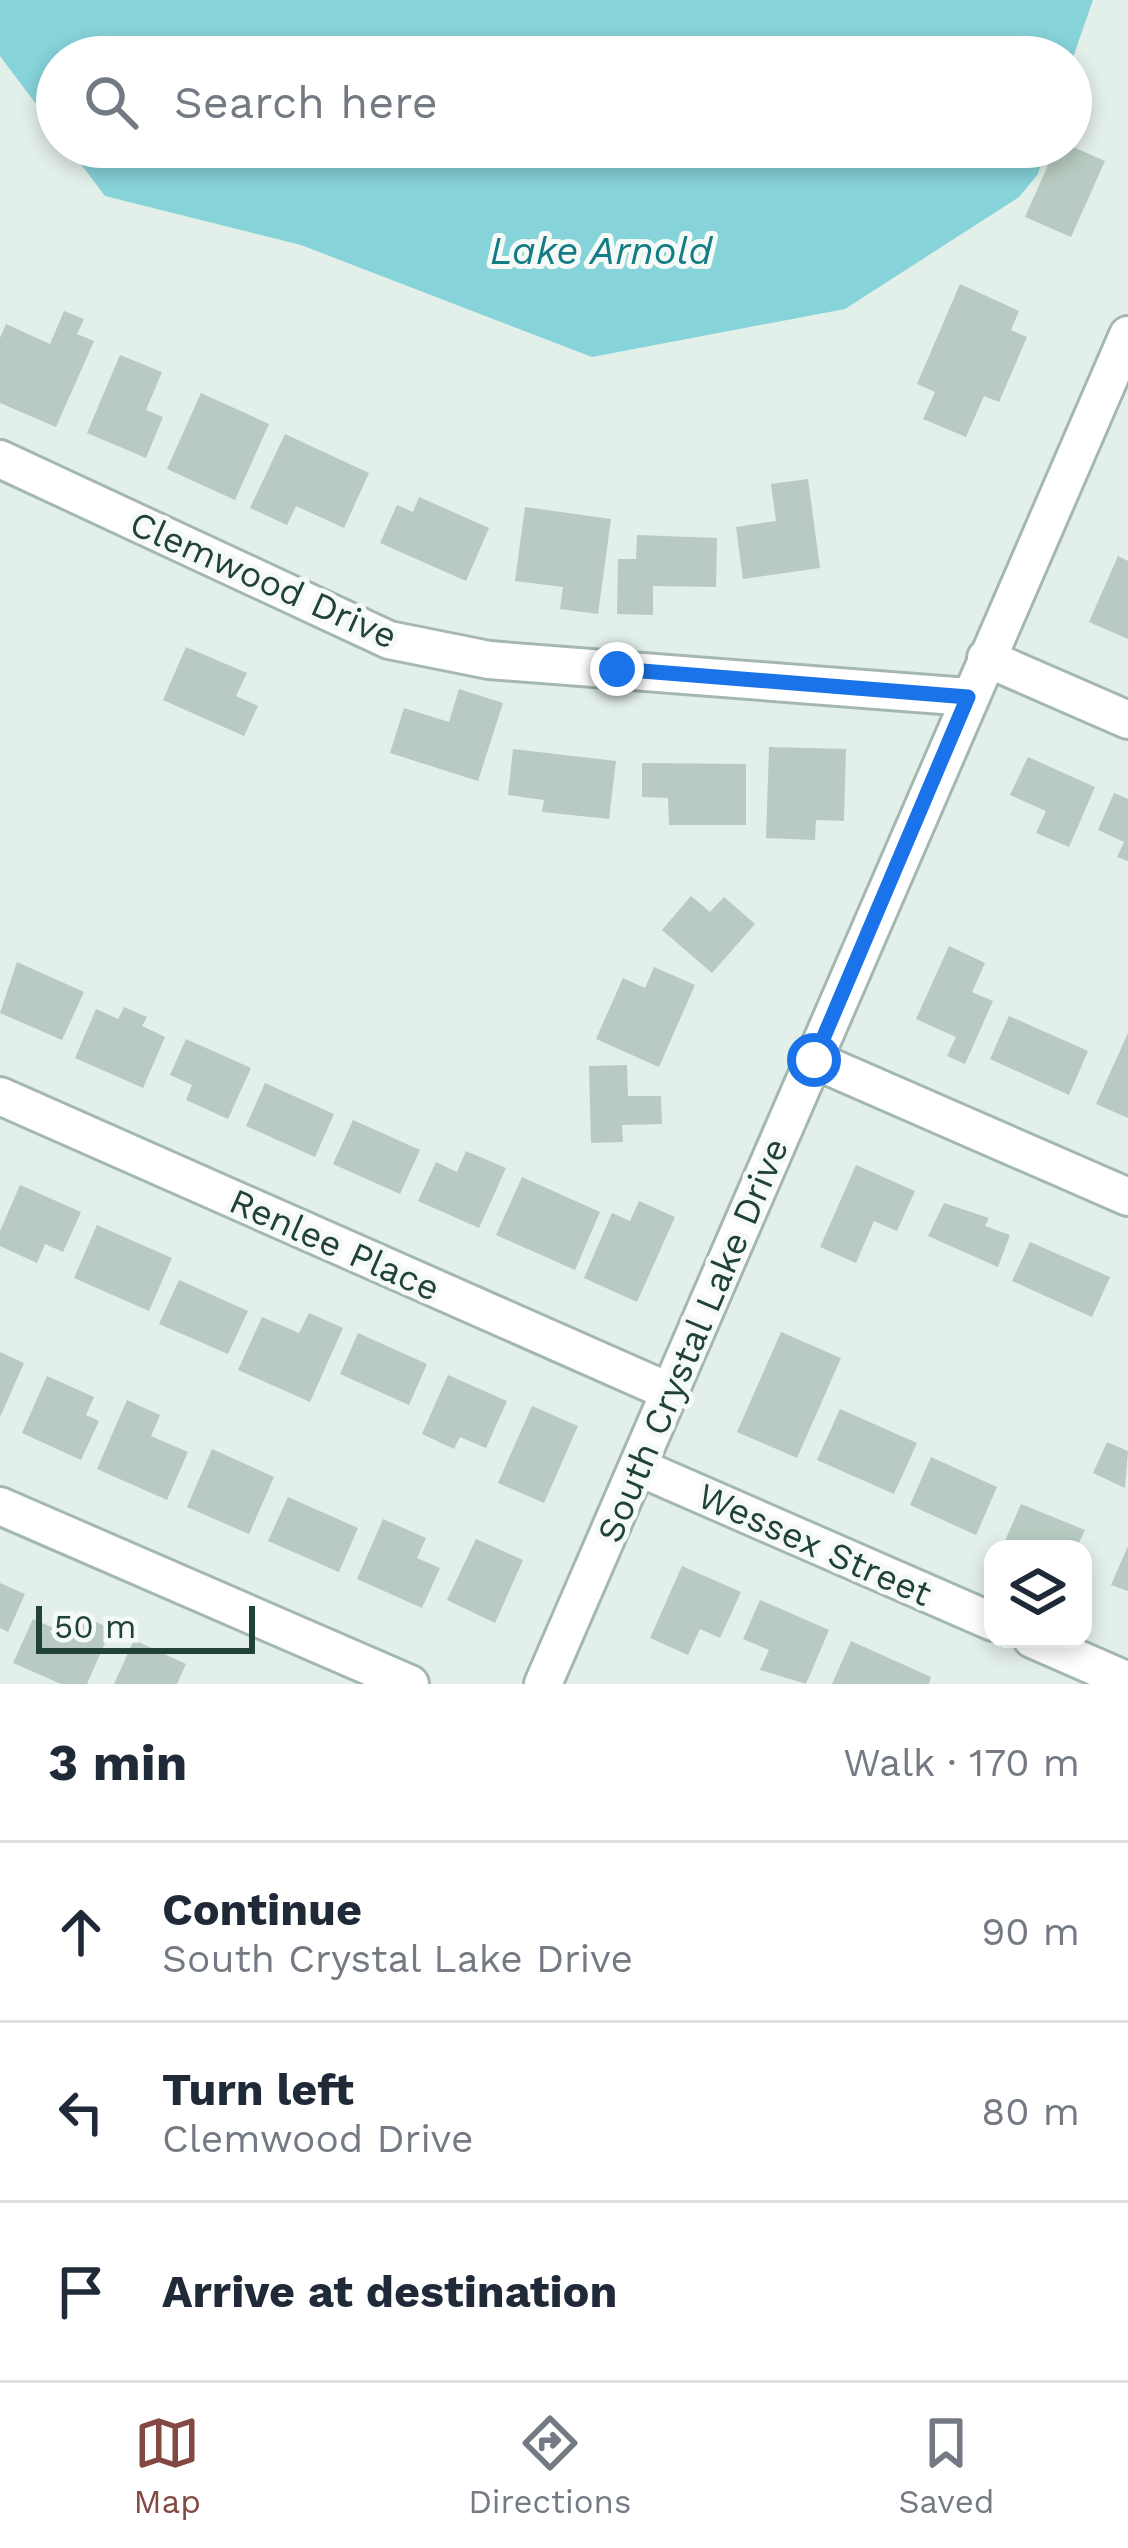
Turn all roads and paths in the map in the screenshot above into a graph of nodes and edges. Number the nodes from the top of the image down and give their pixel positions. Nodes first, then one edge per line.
1 (1128, 335) edge
2 (0, 459) edge
3 (986, 658) junction
4 (968, 697) junction
5 (1128, 720) edge
6 (814, 1060) junction
7 (0, 1096) edge
8 (1128, 1197) edge
9 (670, 1392) junction
10 (638, 1467) junction
11 (0, 1506) edge
12 (984, 1618) edge
13 (1053, 1648) edge
14 (1128, 1681) edge
15 (410, 1684) edge
16 (544, 1684) edge

1 - 3 street, South Crystal Lake Drive
2 - 4 street, Clemwood Drive
3 - 4 street, South Crystal Lake Drive
3 - 5 street
4 - 6 street, South Crystal Lake Drive
6 - 8 street
6 - 9 street, South Crystal Lake Drive
7 - 9 street, Renlee Place
9 - 10 street, South Crystal Lake Drive
10 - 12 street, Wessex Street
10 - 16 street, South Crystal Lake Drive
11 - 15 street
13 - 14 street

